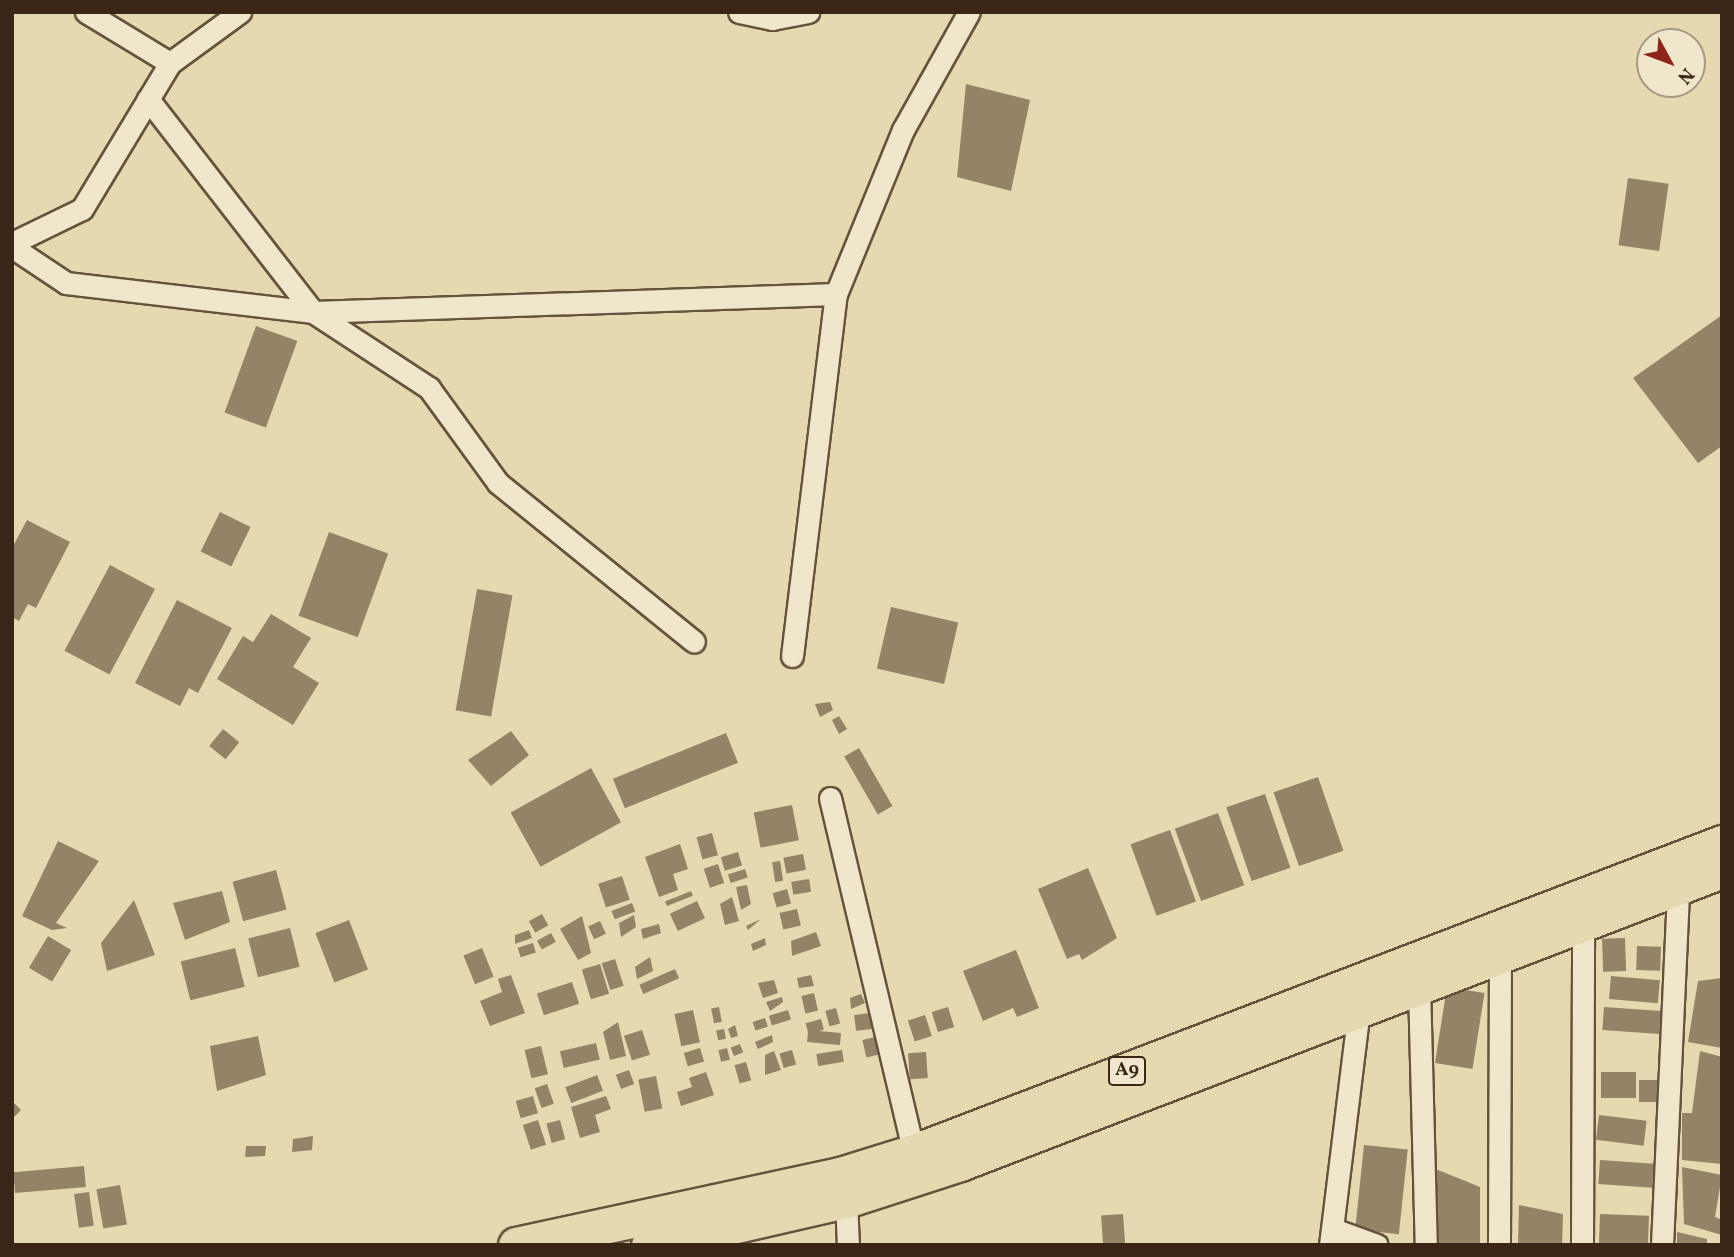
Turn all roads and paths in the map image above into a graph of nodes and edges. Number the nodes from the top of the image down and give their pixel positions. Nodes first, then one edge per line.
1 (86, 12) edge
2 (240, 12) edge
3 (739, 12) edge
4 (808, 12) edge
5 (969, 12) edge
6 (170, 63) junction
7 (148, 99) junction
8 (12, 245) edge
9 (836, 293) junction
10 (313, 312) junction
11 (694, 642) dead end
12 (792, 656) dead end
13 (830, 798) dead end
14 (1722, 843) edge
15 (1722, 870) edge
16 (1678, 887) junction
17 (1583, 923) junction
18 (1500, 955) junction
19 (1419, 986) junction
20 (1359, 1010) junction
21 (914, 1152) junction
22 (846, 1200) junction
23 (1336, 1233) edge
24 (687, 1240) edge
25 (516, 1245) edge
26 (649, 1245) edge
27 (848, 1245) edge
28 (1377, 1245) edge
29 (1426, 1245) edge
30 (1499, 1245) edge
31 (1582, 1245) edge
32 (1662, 1245) edge

1 - 6 street
2 - 6 street
3 - 4 street
5 - 9 street
6 - 7 street
7 - 8 street
7 - 10 street
8 - 10 street
9 - 10 street
9 - 12 street
10 - 11 street
13 - 21 street
14 - 21 highway, A9
15 - 16 highway, A9
16 - 17 highway, A9
16 - 32 street
17 - 18 highway, A9
17 - 31 street
18 - 19 highway, A9
18 - 30 street
19 - 20 highway, A9
19 - 29 street
20 - 22 highway, A9
20 - 23 street
21 - 25 highway, A9
22 - 24 highway, A9
22 - 27 street
23 - 28 street
24 - 26 highway, A9

